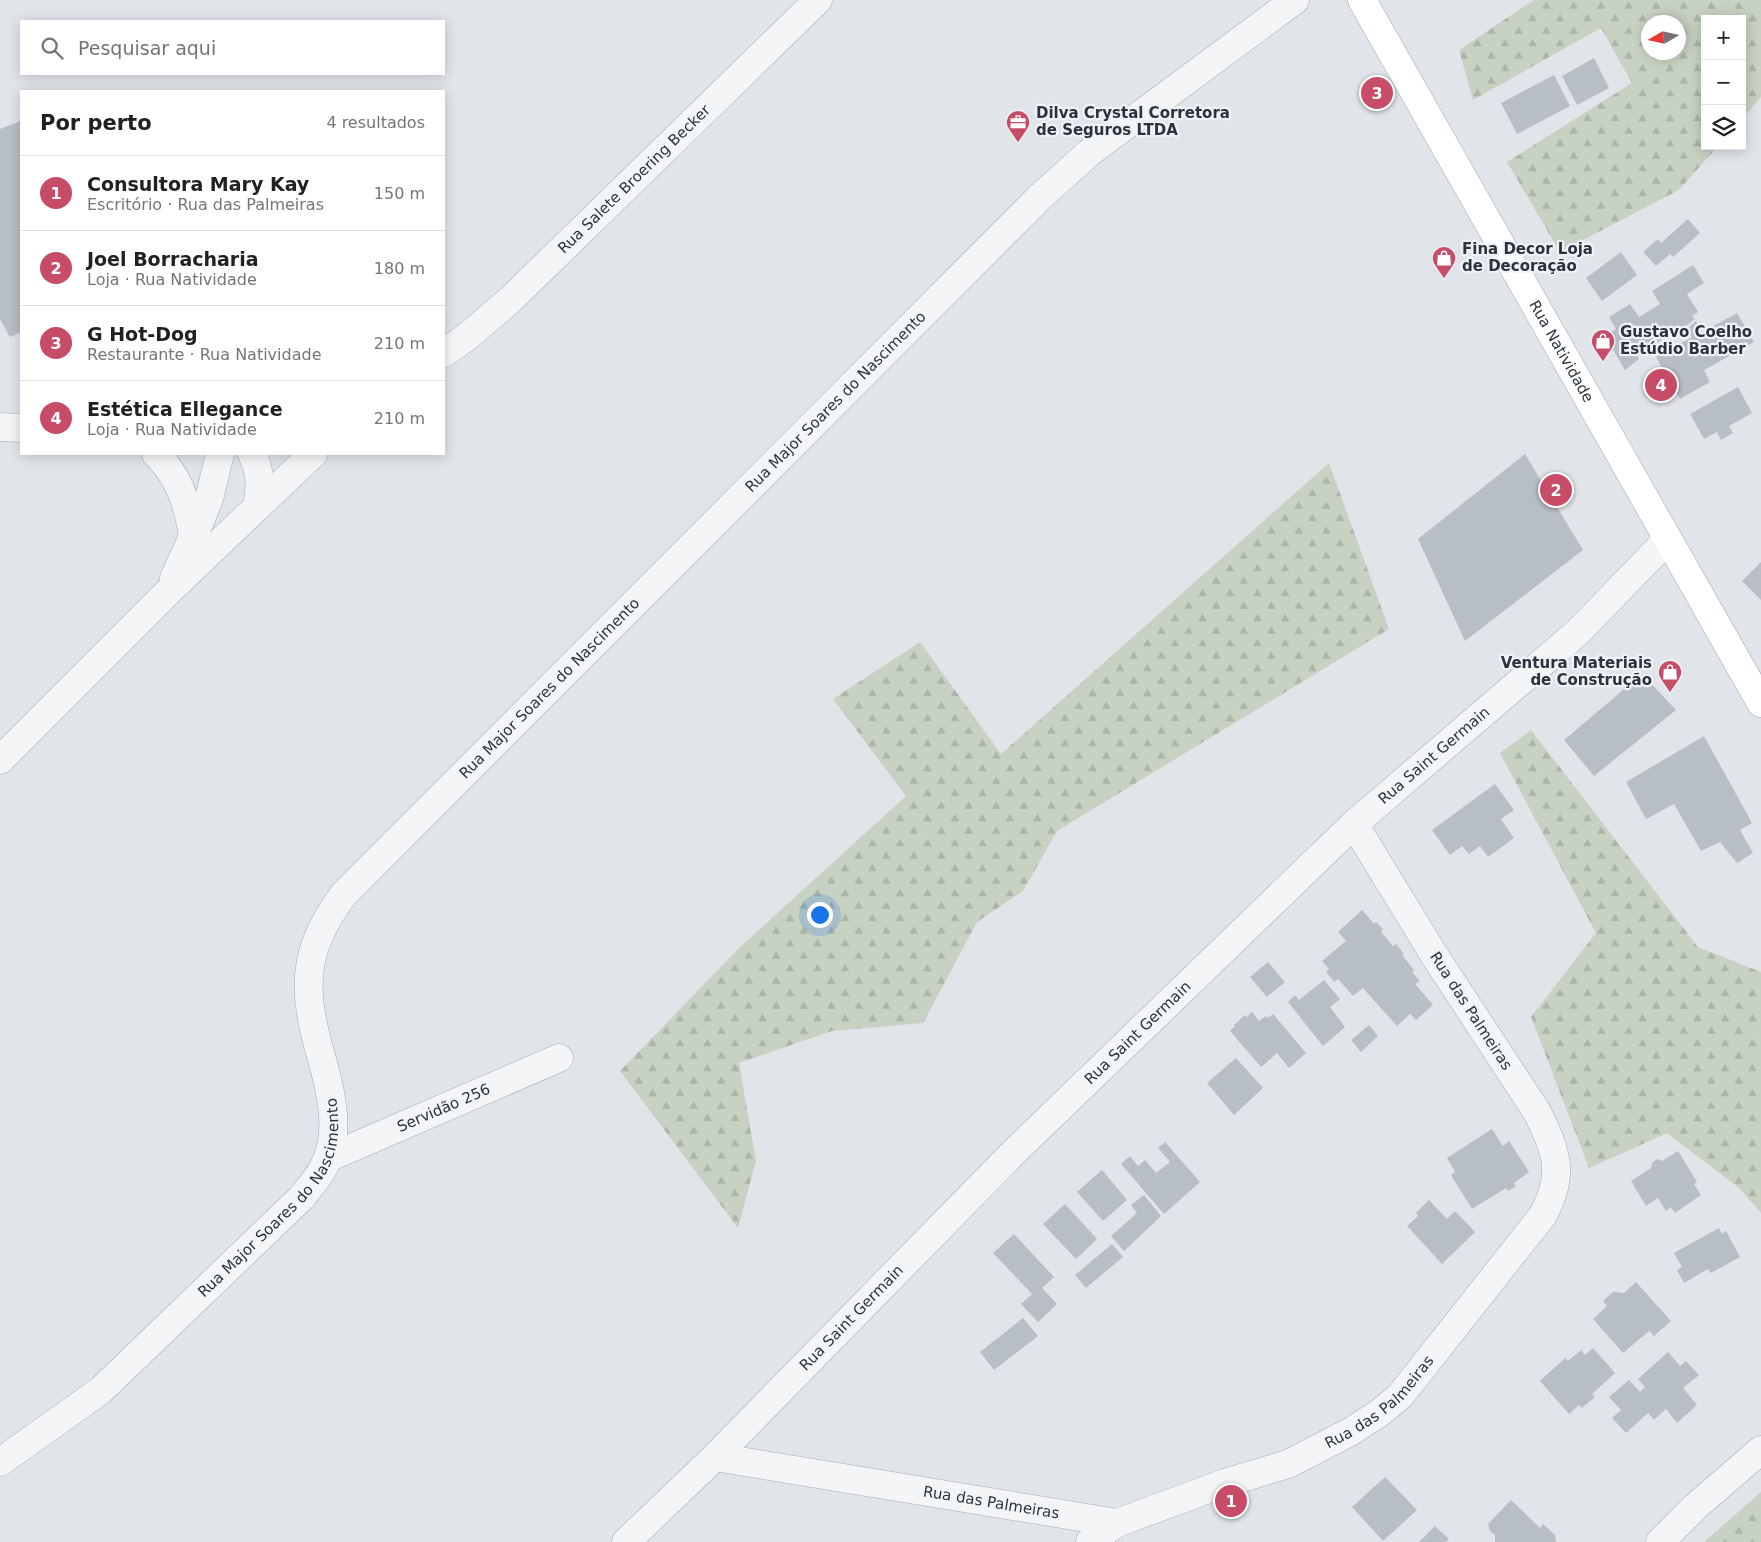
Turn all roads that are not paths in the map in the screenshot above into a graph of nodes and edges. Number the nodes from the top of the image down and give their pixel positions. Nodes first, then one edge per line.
1 (818, 0) edge
2 (1295, 0) edge
3 (1362, 0) edge
4 (445, 352) edge
5 (0, 427) edge
6 (20, 428) edge
7 (157, 455) edge
8 (220, 455) edge
9 (252, 455) edge
10 (312, 455) edge
11 (256, 507) junction
12 (193, 537) junction
13 (1667, 540) junction
14 (166, 593) junction
15 (1761, 703) edge
16 (0, 760) edge
17 (1354, 824) junction
18 (559, 1058) dead end
19 (328, 1158) junction
20 (1761, 1450) edge
21 (715, 1457) junction
22 (0, 1462) edge
23 (1117, 1523) junction
24 (626, 1542) edge
25 (1090, 1542) edge
26 (1660, 1542) edge

1 - 4 street, Rua Salete Broering Becker
2 - 19 street, Rua Major Soares do Nascimento
3 - 13 main road, Rua Natividade
5 - 6 street
7 - 12 street
8 - 12 street
9 - 11 street
10 - 11 street
11 - 14 street
12 - 14 street
13 - 15 main road, Rua Natividade
13 - 17 street, Rua Saint Germain
14 - 16 street
17 - 21 street, Rua Saint Germain
17 - 23 street, Rua das Palmeiras
18 - 19 street, Servidão 256
19 - 22 street, Rua Major Soares do Nascimento
20 - 26 street
21 - 23 street, Rua das Palmeiras
21 - 24 street, Rua Saint Germain
23 - 25 street

